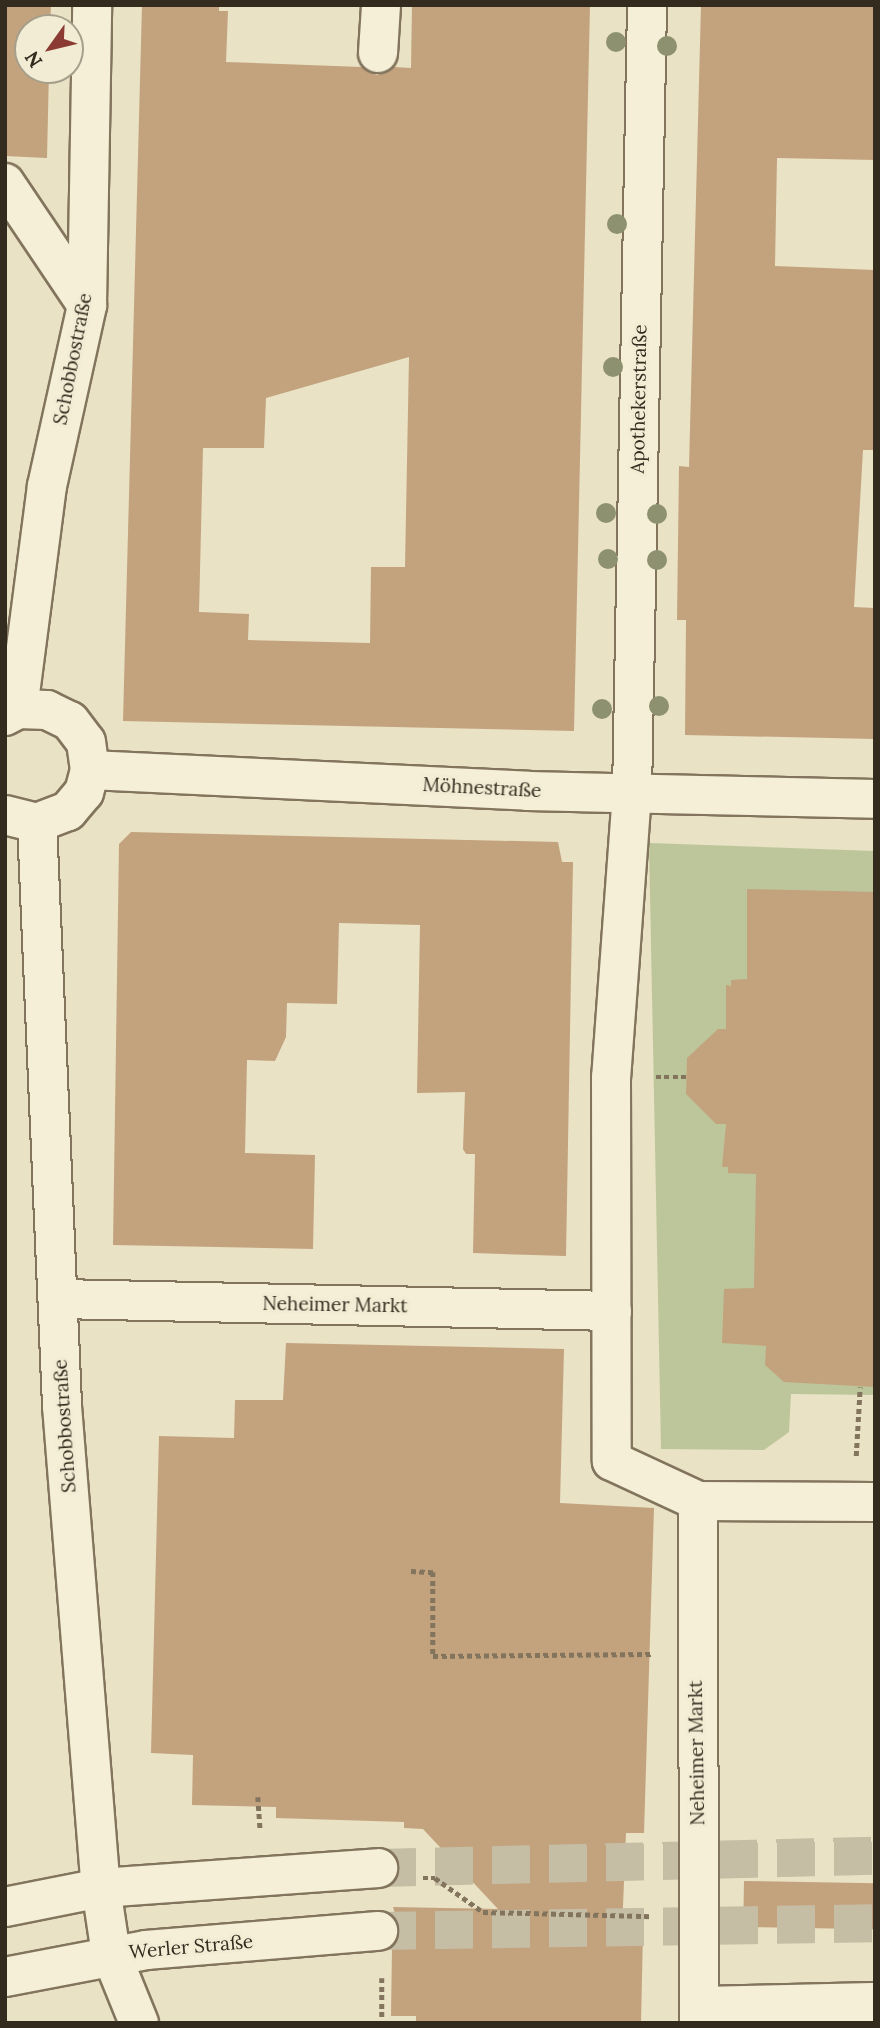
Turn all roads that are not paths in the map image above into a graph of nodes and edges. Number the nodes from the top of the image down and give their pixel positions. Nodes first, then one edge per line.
1 (92, 5) edge
2 (381, 5) edge
3 (647, 5) edge
4 (378, 53) dead end
5 (5, 184) edge
6 (87, 305) junction
7 (11, 713) edge
8 (90, 770) junction
9 (632, 793) junction
10 (875, 799) edge
11 (21, 819) edge
12 (59, 1299) junction
13 (612, 1311) junction
14 (698, 1501) junction
15 (864, 1502) edge
16 (393, 1873) tunnel mouth
17 (101, 1888) junction
18 (5, 1907) edge
19 (378, 1931) tunnel mouth
20 (111, 1954) junction
21 (5, 1977) edge
22 (875, 2002) edge
23 (700, 2014) edge
24 (139, 2023) edge

1 - 6 street, Schobbostraße
2 - 4 street
3 - 9 street, Apothekerstraße
5 - 6 street
6 - 7 street, Schobbostraße
7 - 8 street
8 - 9 street, Möhnestraße
8 - 11 street
9 - 10 street, Möhnestraße
9 - 13 street
11 - 12 street, Schobbostraße
12 - 13 street, Neheimer Markt
12 - 17 street, Schobbostraße
13 - 14 street
14 - 15 street
14 - 23 street, Neheimer Markt
16 - 17 street
17 - 18 street
17 - 20 street, Schobbostraße
19 - 20 street, Werler Straße
20 - 21 street, Werler Straße
20 - 24 street, Schobbostraße
22 - 23 street, Neheimer Markt

